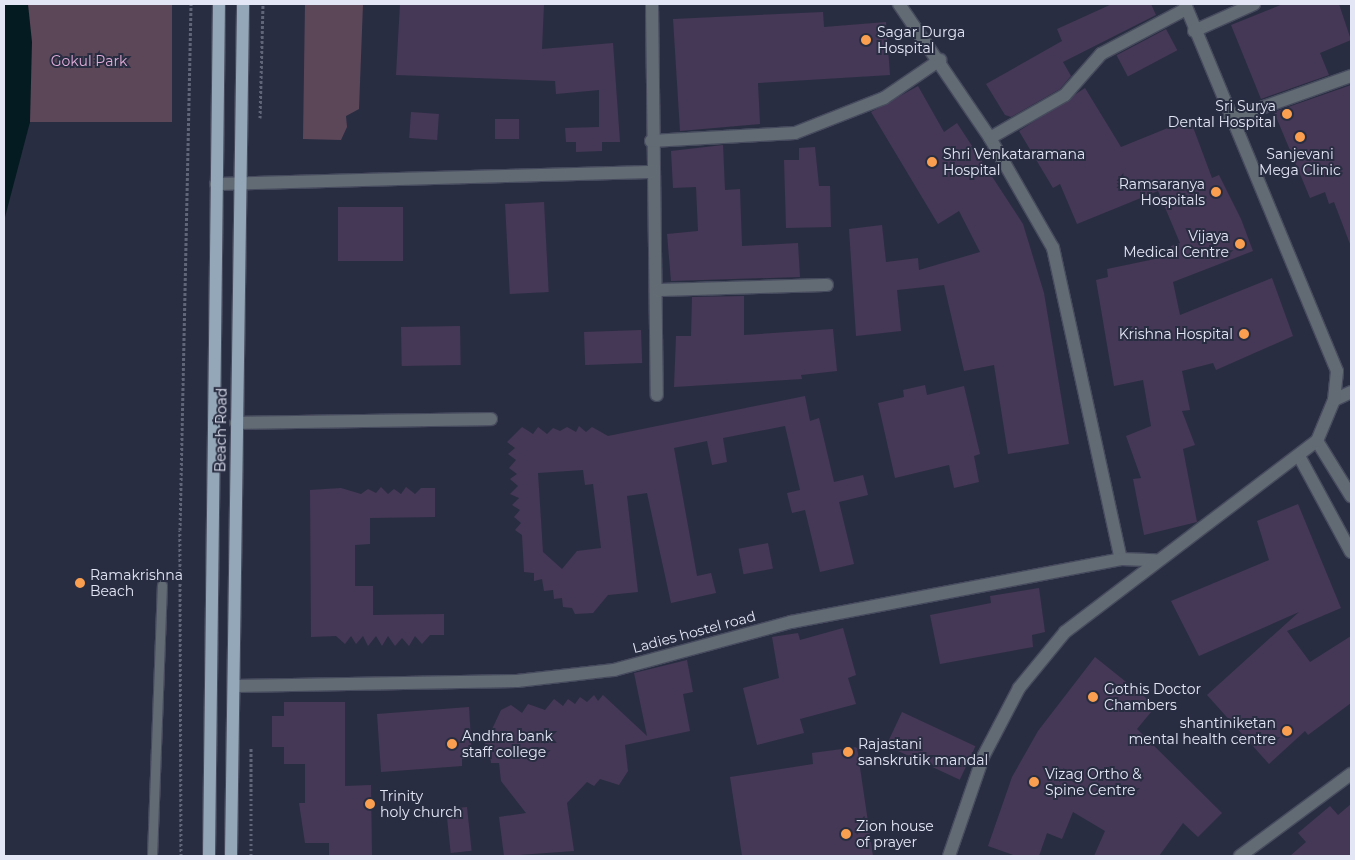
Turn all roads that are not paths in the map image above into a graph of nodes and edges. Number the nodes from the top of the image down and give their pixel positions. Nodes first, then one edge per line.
1 (219, 4) edge
2 (243, 4) edge
3 (652, 4) edge
4 (899, 4) edge
5 (1254, 4) edge
6 (1185, 6) edge
7 (1194, 31) junction
8 (940, 60) junction
9 (1351, 76) edge
10 (1230, 119) junction
11 (990, 138) junction
12 (651, 141) junction
13 (652, 172) junction
14 (241, 181) junction
15 (216, 184) junction
16 (827, 285) dead end
17 (658, 290) junction
18 (1351, 392) edge
19 (656, 395) dead end
20 (1334, 400) junction
21 (491, 419) dead end
22 (236, 423) junction
23 (1317, 441) junction
24 (1298, 456) junction
25 (1351, 496) edge
26 (1351, 552) edge
27 (1121, 558) junction
28 (1155, 560) junction
29 (162, 585) dead end
30 (235, 686) junction
31 (1351, 774) edge
32 (152, 856) edge
33 (210, 856) edge
34 (231, 856) edge
35 (949, 856) edge
36 (1240, 856) edge

1 - 15 main road, Beach Road
2 - 14 main road, Beach Road
3 - 12 street
4 - 8 street
5 - 7 street
6 - 7 street
6 - 11 street
7 - 10 street
8 - 11 street
8 - 12 street
9 - 10 street
10 - 20 street
11 - 27 street
12 - 13 street
13 - 14 street
13 - 17 street
14 - 15 street
14 - 22 main road, Beach Road
15 - 33 main road, Beach Road
16 - 17 street
17 - 19 street
18 - 20 street
20 - 23 street
21 - 22 street
22 - 30 main road, Beach Road
23 - 24 street
23 - 25 street
24 - 26 street
24 - 28 street
27 - 28 street, Ladies hostel road
27 - 30 street, Ladies hostel road
28 - 35 street
29 - 32 lane
30 - 34 main road, Beach Road
31 - 36 street

